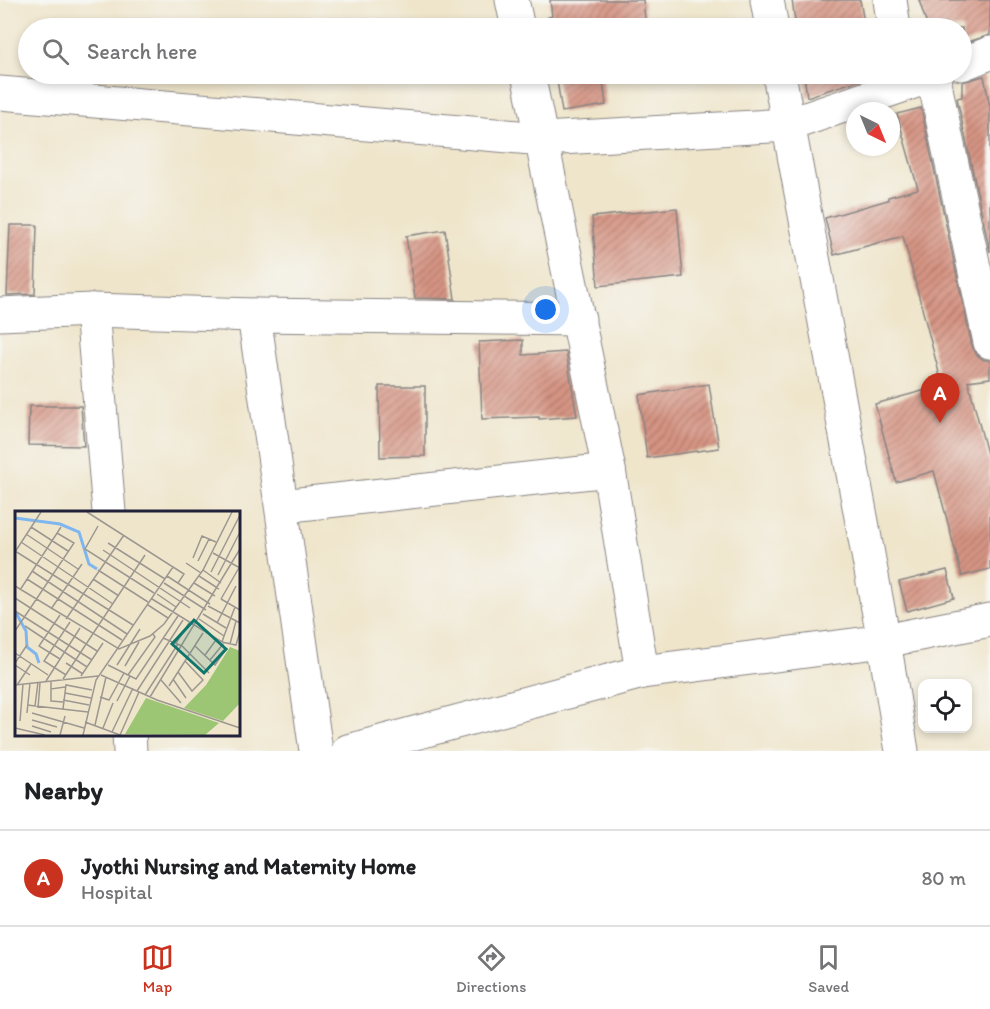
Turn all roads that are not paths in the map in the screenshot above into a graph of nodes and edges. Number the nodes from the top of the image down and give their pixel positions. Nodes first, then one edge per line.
1 (512, 0) edge
2 (767, 0) edge
3 (890, 0) edge
4 (516, 18) edge
5 (770, 18) edge
6 (893, 18) edge
7 (990, 52) edge
8 (972, 59) edge
9 (530, 84) edge
10 (781, 84) edge
11 (892, 84) edge
12 (946, 84) edge
13 (0, 93) edge
14 (788, 125) junction
15 (543, 139) junction
16 (92, 310) junction
17 (0, 314) edge
18 (254, 315) junction
19 (579, 319) junction
20 (990, 342) edge
21 (609, 470) junction
22 (282, 506) junction
23 (109, 511) edge
24 (990, 620) edge
25 (884, 641) junction
26 (642, 672) junction
27 (129, 736) edge
28 (130, 751) edge
29 (316, 751) edge
30 (348, 751) edge
31 (902, 751) edge

1 - 4 street
2 - 5 street
3 - 6 street
7 - 8 street
9 - 15 street
10 - 14 street
11 - 14 street
12 - 20 street
13 - 15 street
14 - 15 street
14 - 25 street
15 - 19 street
16 - 17 street
16 - 18 street
16 - 23 street
18 - 19 street
18 - 22 street
19 - 21 street
21 - 22 street
21 - 26 street
22 - 29 street
24 - 25 street
25 - 26 street
25 - 31 street
26 - 30 street
27 - 28 street

